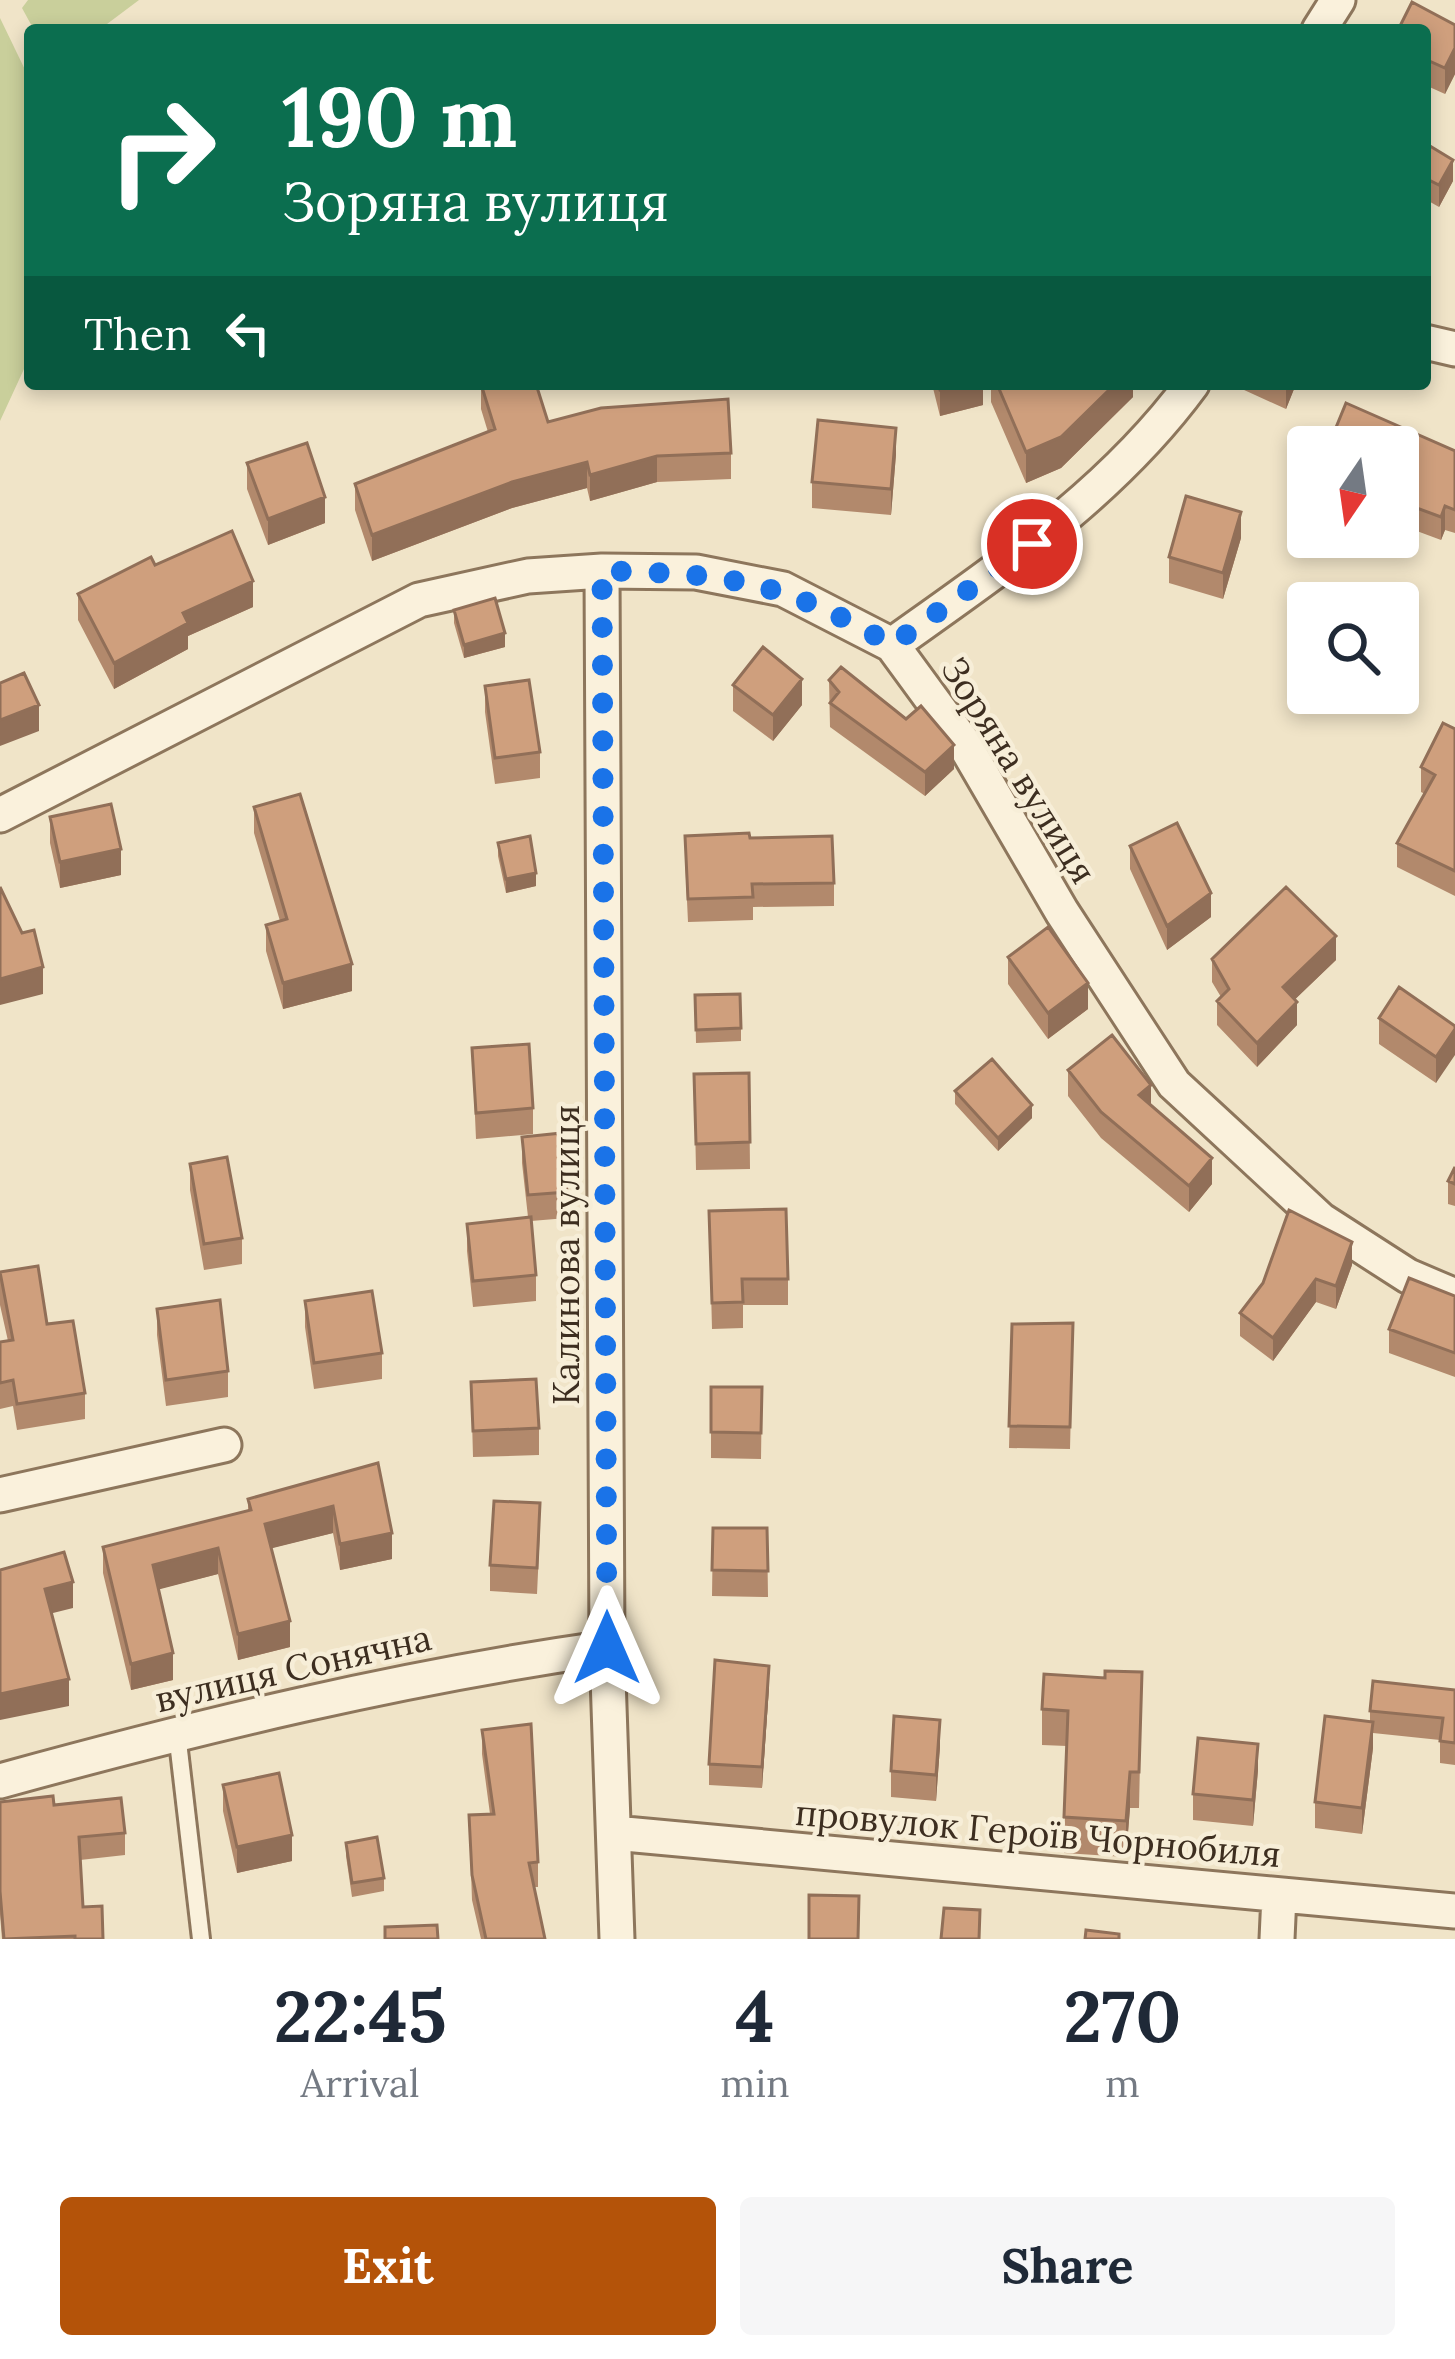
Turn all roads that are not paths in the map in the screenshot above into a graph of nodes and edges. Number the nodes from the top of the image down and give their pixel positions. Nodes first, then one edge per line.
1 (1188, 390) edge
2 (602, 571) junction
3 (892, 645) junction
4 (0, 814) edge
5 (1455, 1296) edge
6 (224, 1445) dead end
7 (0, 1495) edge
8 (607, 1648) junction
9 (177, 1732) junction
10 (0, 1781) edge
11 (614, 1833) junction
12 (1280, 1895) junction
13 (1455, 1911) edge
14 (201, 1939) edge
15 (617, 1939) edge
16 (1277, 1939) edge

1 - 3 street
2 - 3 street, Зоряна вулиця
2 - 4 street, Зоряна вулиця
2 - 8 street, Калинова вулиця
3 - 5 street, Зоряна вулиця
6 - 7 street
8 - 9 street, вулиця Сонячна
8 - 11 street, Калинова вулиця
9 - 10 street, вулиця Сонячна
9 - 14 lane
11 - 12 street, провулок Героїв Чорнобиля
11 - 15 street, Калинова вулиця
12 - 13 street, провулок Героїв Чорнобиля
12 - 16 street

